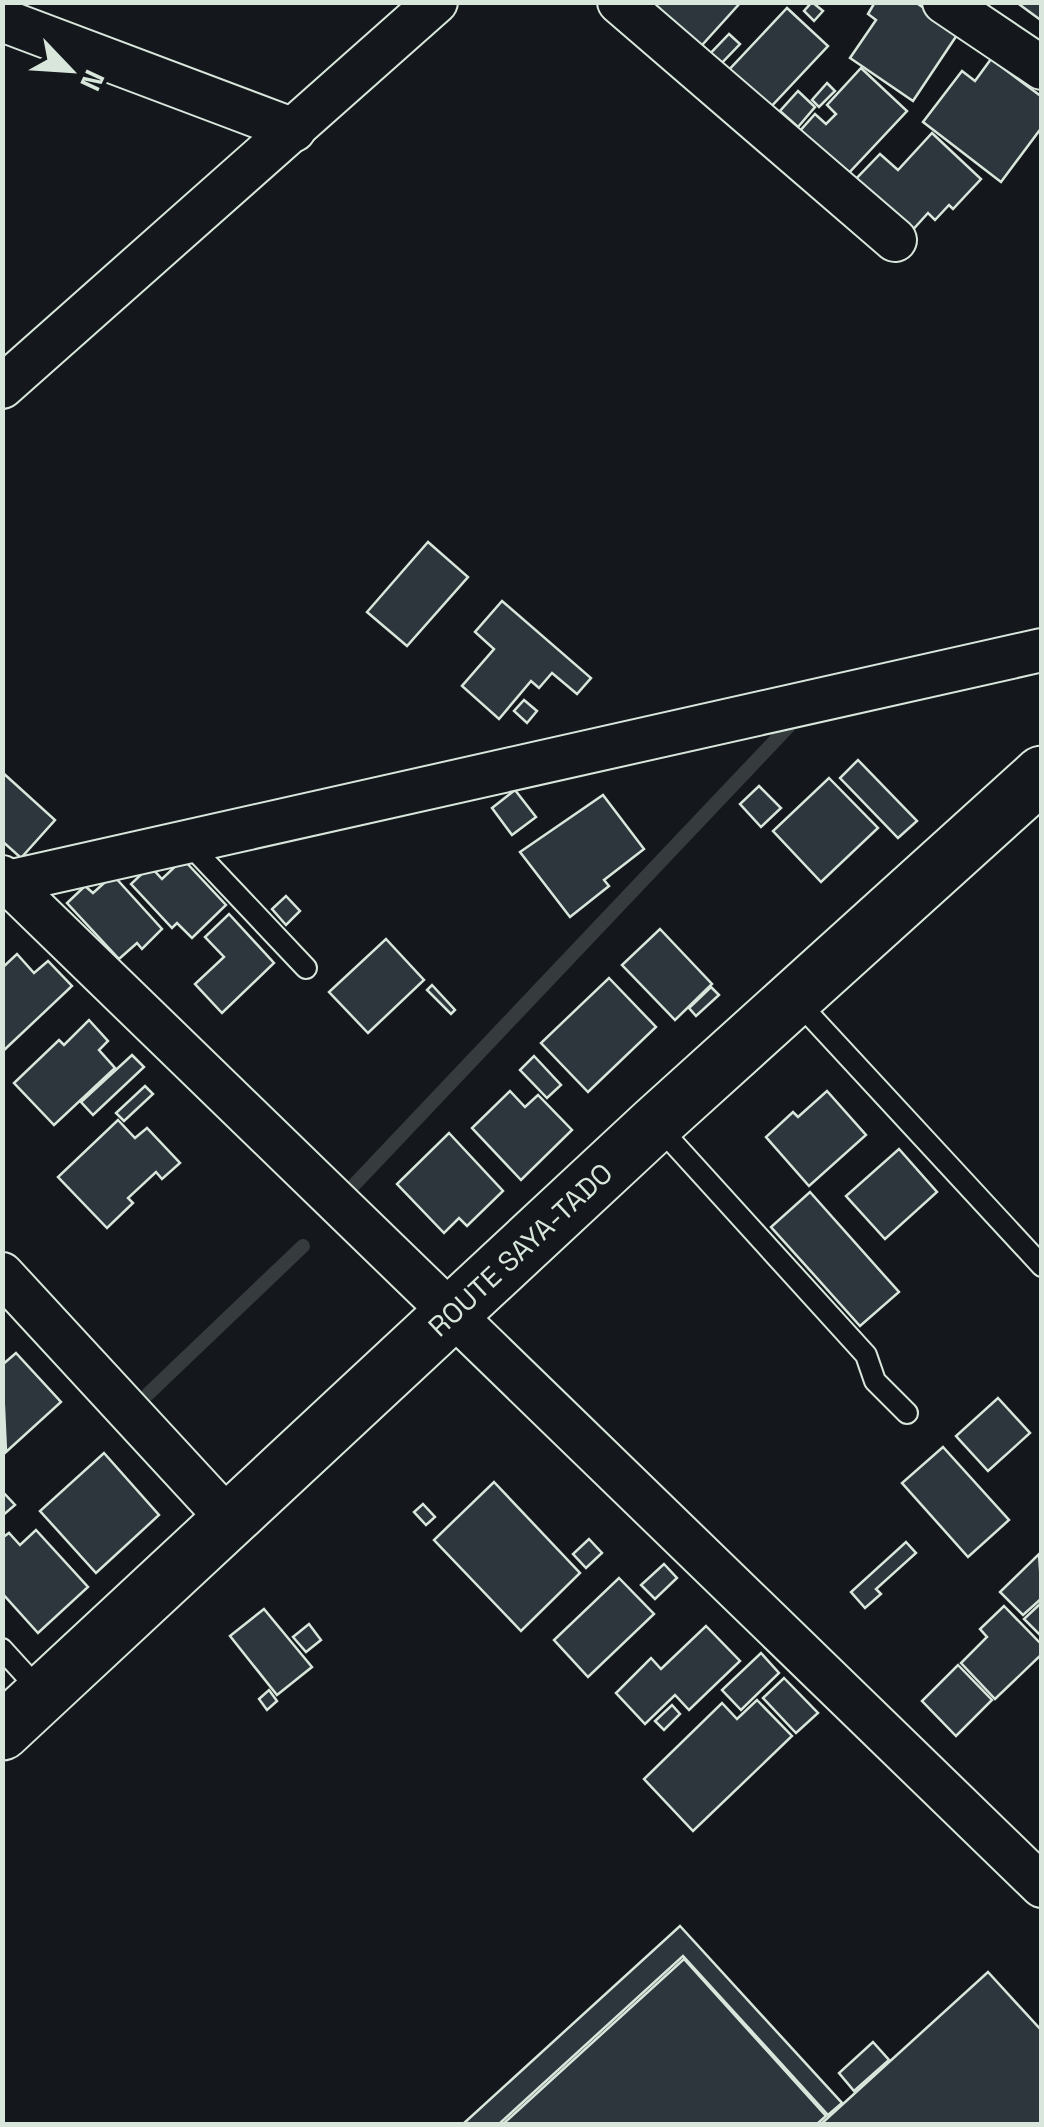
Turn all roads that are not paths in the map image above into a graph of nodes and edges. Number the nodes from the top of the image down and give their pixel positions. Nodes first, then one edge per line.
1 (436, 2) edge
2 (619, 2) edge
3 (944, 2) edge
4 (2, 20) edge
5 (1042, 68) edge
6 (294, 130) junction
7 (895, 240) dead end
8 (2, 387) edge
9 (1042, 650) edge
10 (1042, 774) edge
11 (186, 842) junction
12 (5, 880) edge
13 (306, 968) dead end
14 (794, 998) junction
15 (655, 1124) junction
16 (1042, 1266) edge
17 (2, 1274) edge
18 (452, 1313) junction
19 (907, 1412) dead end
20 (230, 1521) junction
21 (2, 1649) edge
22 (44, 1694) junction
23 (2, 1732) edge
24 (1042, 1886) edge

1 - 6 street
2 - 7 street
3 - 5 street
4 - 6 street
6 - 8 street
9 - 11 street
10 - 14 main road, ROUTE SAYA-TADO
11 - 12 street
11 - 13 lane
12 - 18 street
14 - 15 main road, ROUTE SAYA-TADO
14 - 16 lane
15 - 18 main road, ROUTE SAYA-TADO
15 - 19 lane
17 - 20 street
18 - 20 main road, ROUTE SAYA-TADO
18 - 24 street
20 - 22 main road, ROUTE SAYA-TADO
21 - 22 lane
22 - 23 main road, ROUTE SAYA-TADO

